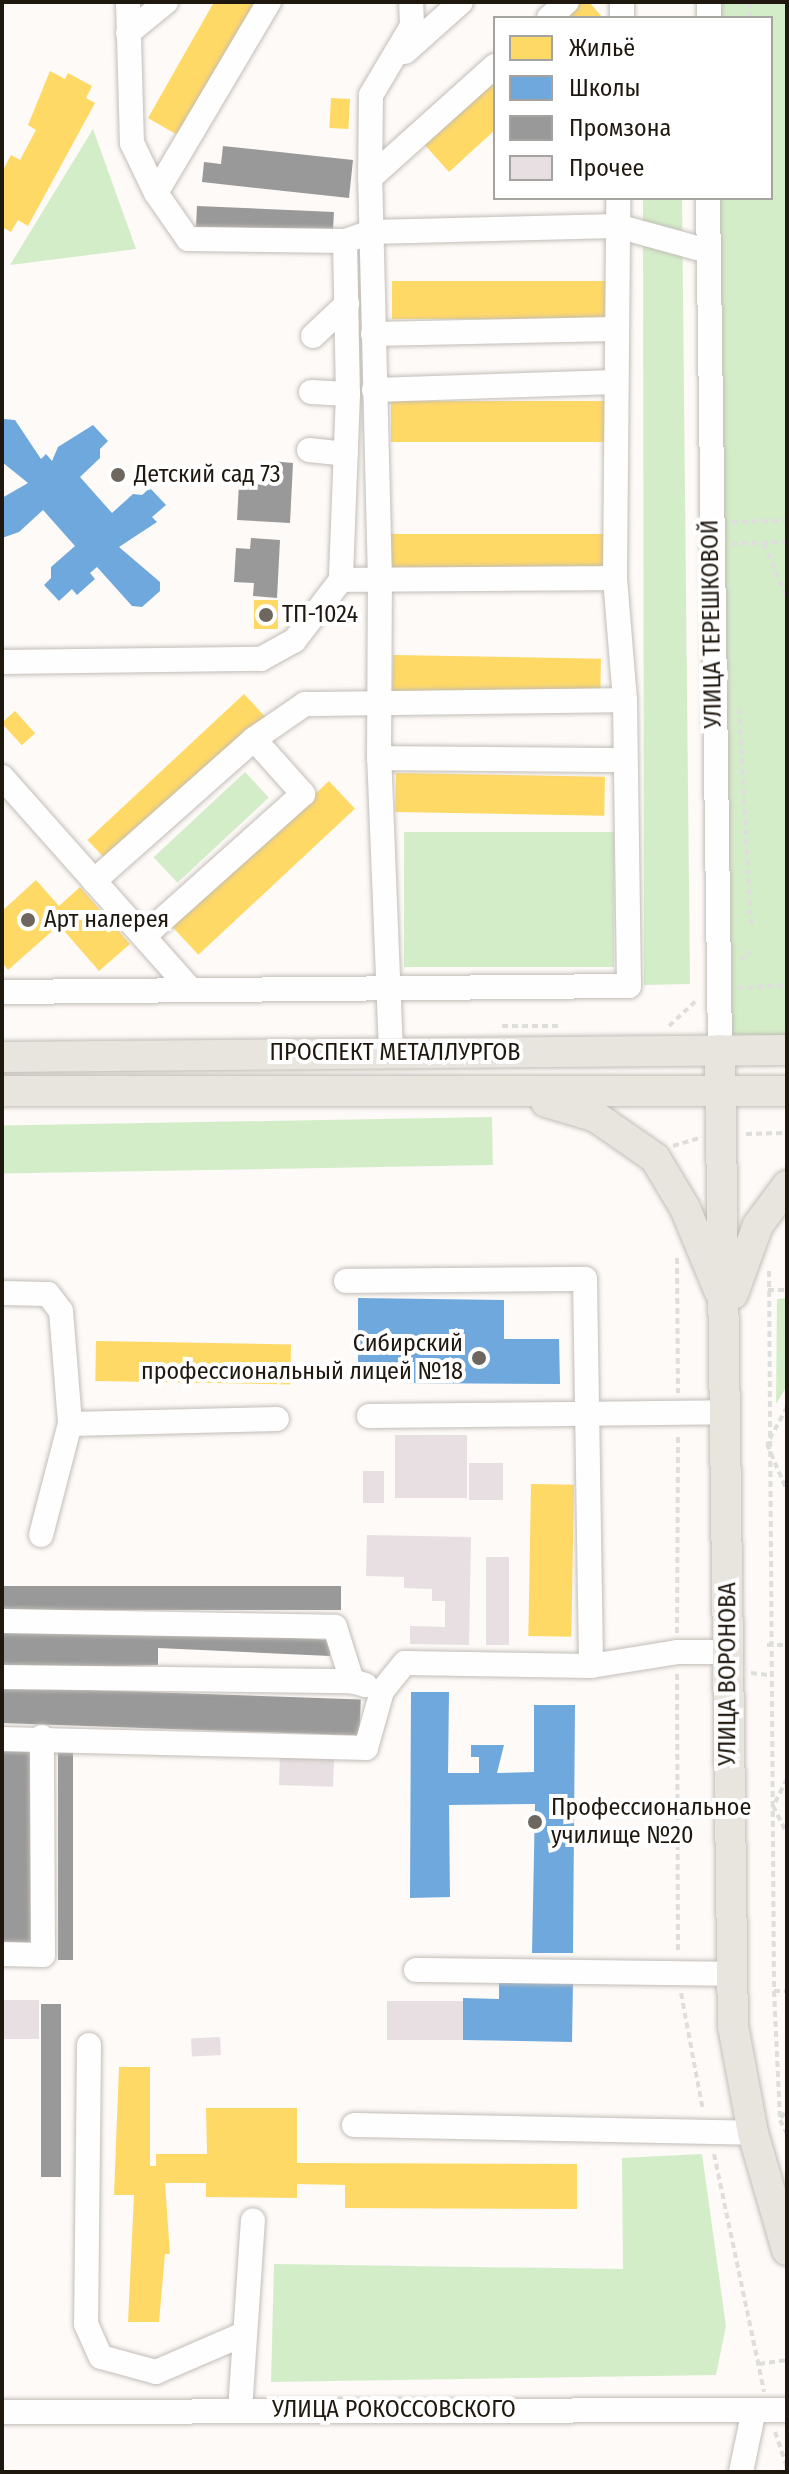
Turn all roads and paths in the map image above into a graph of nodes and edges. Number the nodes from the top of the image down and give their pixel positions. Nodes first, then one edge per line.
1 (128, 2) edge
2 (166, 2) edge
3 (269, 2) edge
4 (411, 2) edge
5 (461, 2) edge
6 (567, 2) edge
7 (551, 16) edge
8 (128, 33) junction
9 (394, 62) junction
10 (493, 68) edge
11 (370, 178) junction
12 (156, 193) junction
13 (618, 200) edge
14 (708, 200) edge
15 (617, 226) junction
16 (371, 232) junction
17 (345, 241) junction
18 (708, 251) junction
19 (347, 304) junction
20 (615, 329) junction
21 (373, 334) junction
22 (313, 336) dead end
23 (615, 382) junction
24 (374, 390) junction
25 (311, 392) dead end
26 (348, 394) junction
27 (309, 450) dead end
28 (346, 454) junction
29 (787, 520) edge
30 (729, 522) dead end
31 (787, 542) edge
32 (729, 544) dead end
33 (764, 544) junction
34 (615, 578) junction
35 (341, 580) junction
36 (380, 581) junction
37 (787, 599) edge
38 (2, 662) edge
39 (625, 700) junction
40 (378, 702) junction
41 (254, 739) junction
42 (379, 758) junction
43 (625, 760) junction
44 (2, 777) edge
45 (94, 881) junction
46 (144, 936) junction
47 (787, 985) edge
48 (392, 986) junction
49 (190, 989) junction
50 (716, 989) junction
51 (2, 992) edge
52 (720, 1050) junction
53 (787, 1050) edge
54 (391, 1052) junction
55 (2, 1057) edge
56 (722, 1090) junction
57 (2, 1091) edge
58 (787, 1091) edge
59 (495, 1092) junction
60 (787, 1133) edge
61 (746, 1134) dead end
62 (787, 1186) edge
63 (677, 1244) dead end
64 (769, 1263) dead end
65 (346, 1281) dead end
66 (768, 1290) junction
67 (787, 1290) edge
68 (2, 1293) edge
69 (727, 1311) junction
70 (787, 1407) edge
71 (728, 1412) junction
72 (679, 1415) junction
73 (369, 1416) dead end
74 (587, 1416) junction
75 (277, 1419) dead end
76 (70, 1424) junction
77 (767, 1444) junction
78 (787, 1491) edge
79 (41, 1535) dead end
80 (2, 1621) edge
81 (767, 1645) junction
82 (787, 1645) edge
83 (677, 1652) junction
84 (729, 1652) junction
85 (591, 1666) junction
86 (2, 1677) edge
87 (352, 1681) junction
88 (382, 1691) junction
89 (42, 1737) junction
90 (2, 1739) edge
91 (787, 1779) edge
92 (773, 1806) junction
93 (787, 1834) edge
94 (2, 1954) edge
95 (416, 1970) dead end
96 (678, 1974) junction
97 (732, 1974) junction
98 (774, 1991) junction
99 (787, 1991) edge
100 (89, 2045) dead end
101 (787, 2109) edge
102 (780, 2120) junction
103 (354, 2125) dead end
104 (709, 2132) junction
105 (753, 2133) junction
106 (787, 2134) edge
107 (253, 2220) dead end
108 (787, 2250) edge
109 (244, 2334) junction
110 (787, 2360) edge
111 (759, 2364) junction
112 (769, 2409) edge
113 (240, 2410) junction
114 (2, 2412) edge
115 (787, 2467) edge
116 (741, 2472) edge

1 - 8 street
2 - 8 street
3 - 12 street
4 - 9 street
5 - 9 street
6 - 7 street
8 - 12 street
9 - 11 street
10 - 11 street
11 - 16 street
12 - 17 street
13 - 15 street
14 - 18 street, УЛИЦА ТЕРЕШКОВОЙ
15 - 16 street
15 - 18 street
15 - 20 street
16 - 17 street
16 - 21 street
17 - 19 street
18 - 50 street, УЛИЦА ТЕРЕШКОВОЙ
19 - 22 street
19 - 26 street
20 - 21 street
20 - 23 street
21 - 24 street
23 - 24 street
23 - 34 street
24 - 36 street
25 - 26 street
26 - 28 street
27 - 28 street
28 - 35 street
29 - 30 path
31 - 33 path
32 - 33 path
33 - 37 path
34 - 36 street
34 - 39 street
35 - 36 street
35 - 38 street
36 - 40 street
39 - 40 street
39 - 43 street
40 - 41 street
40 - 42 street
41 - 45 street
41 - 46 street
42 - 43 street
42 - 48 street
43 - 48 street
44 - 45 street
45 - 46 street
46 - 49 street
47 - 50 path
48 - 49 street
48 - 54 street
49 - 51 street
50 - 52 street, УЛИЦА ТЕРЕШКОВОЙ
52 - 53 main road, ПРОСПЕКТ МЕТАЛЛУРГОВ
52 - 54 main road, ПРОСПЕКТ МЕТАЛЛУРГОВ
52 - 56 main road, УЛИЦА ВОРОНОВА
54 - 55 main road, ПРОСПЕКТ МЕТАЛЛУРГОВ
56 - 58 main road, ПРОСПЕКТ МЕТАЛЛУРГОВ
56 - 59 main road, ПРОСПЕКТ МЕТАЛЛУРГОВ
56 - 69 main road, УЛИЦА ВОРОНОВА
57 - 59 main road, ПРОСПЕКТ МЕТАЛЛУРГОВ
59 - 69 main road
60 - 61 path
62 - 69 main road
63 - 72 path
64 - 66 path
65 - 74 street
66 - 67 path
66 - 77 path
68 - 76 street
69 - 71 main road, УЛИЦА ВОРОНОВА
70 - 77 path
71 - 72 street
71 - 84 main road, УЛИЦА ВОРОНОВА
72 - 74 street
72 - 83 path
73 - 74 street
74 - 85 street
75 - 76 street
76 - 79 street
77 - 78 path
77 - 81 path
80 - 87 street
81 - 82 path
81 - 92 path
83 - 84 street
83 - 85 street
83 - 96 path
84 - 97 main road, УЛИЦА ВОРОНОВА
85 - 88 street
86 - 87 street
87 - 88 street
88 - 89 street
89 - 90 street
89 - 94 street
91 - 92 path
92 - 93 path
92 - 98 path
95 - 96 street
96 - 97 street
96 - 104 path
97 - 105 main road, УЛИЦА ВОРОНОВА
98 - 99 path
98 - 102 path
100 - 109 street
101 - 102 path
102 - 106 path
103 - 104 street
104 - 105 street
104 - 111 path
105 - 108 main road, УЛИЦА ВОРОНОВА
107 - 109 street
109 - 113 street
110 - 111 path
111 - 112 path
112 - 113 street, УЛИЦА РОКОССОВСКОГО
112 - 115 path
112 - 116 street
113 - 114 street, УЛИЦА РОКОССОВСКОГО

